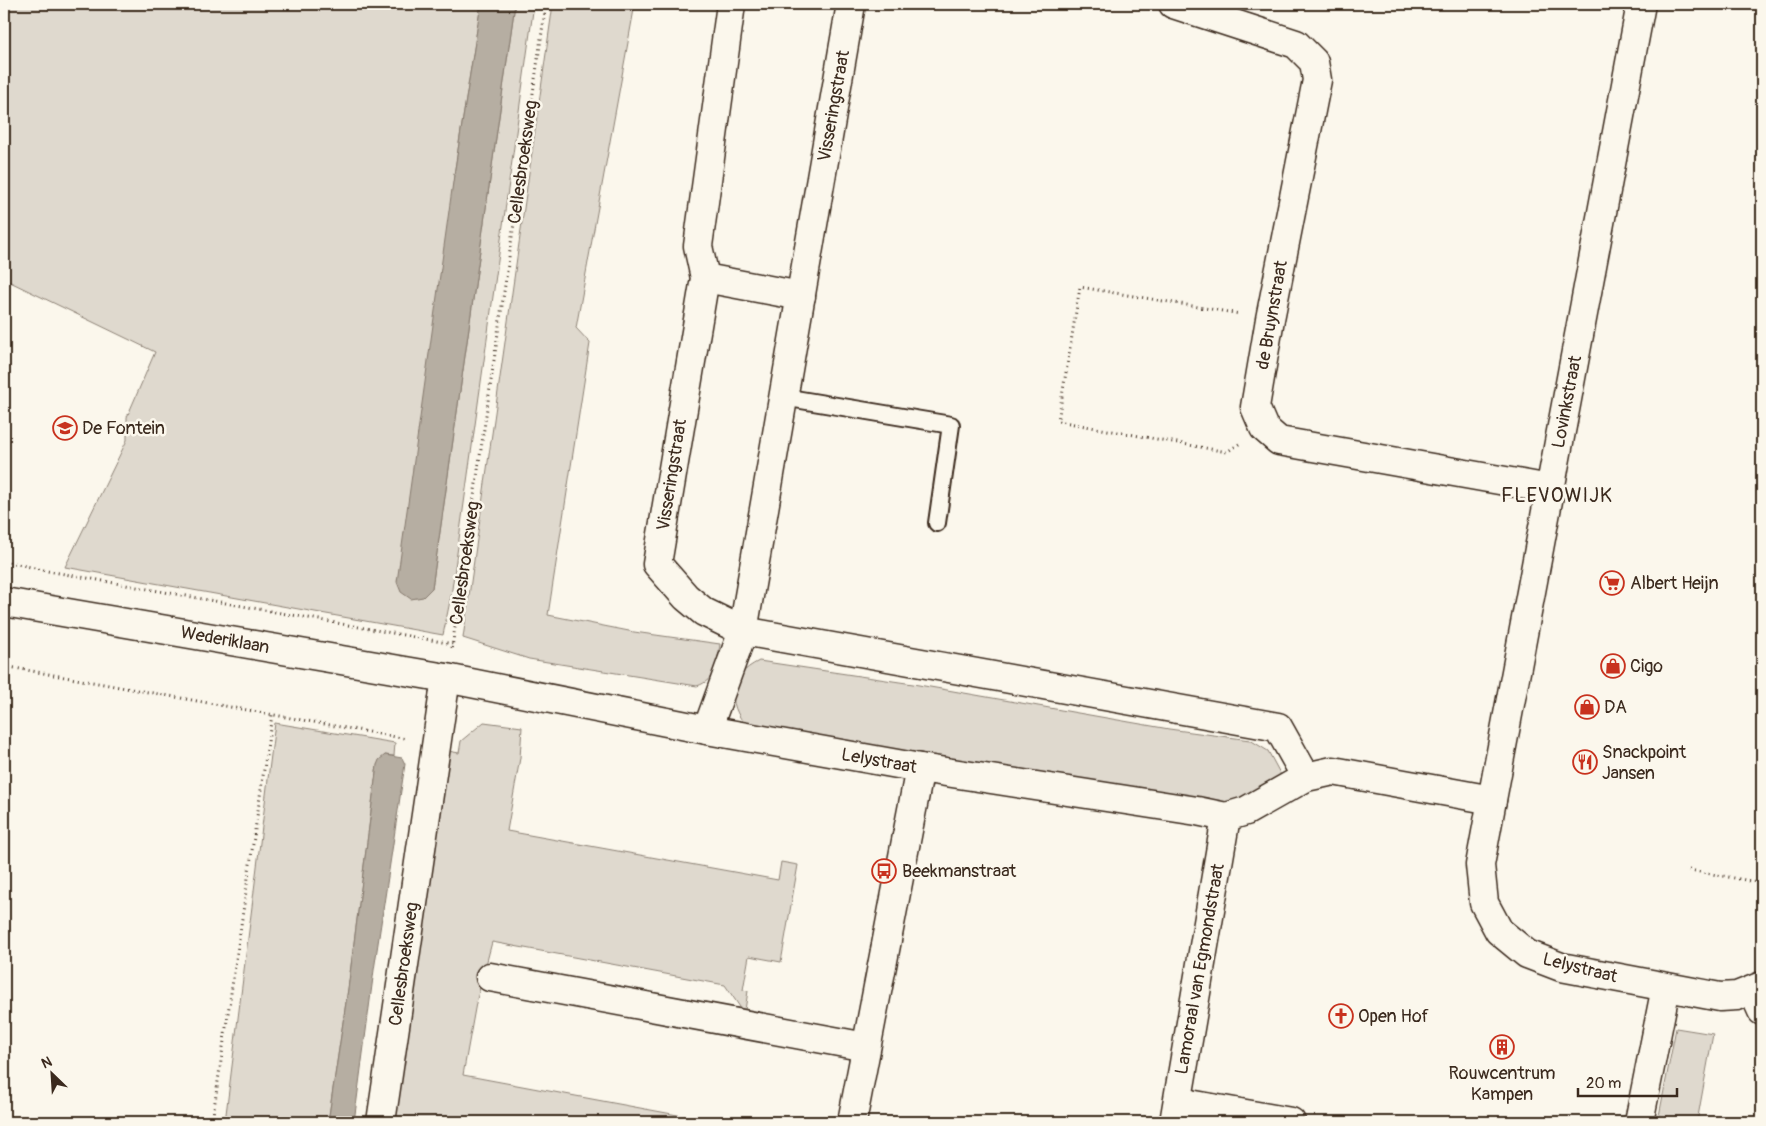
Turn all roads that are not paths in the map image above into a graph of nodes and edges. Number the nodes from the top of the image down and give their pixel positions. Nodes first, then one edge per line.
1 (731, 4) edge
2 (851, 4) edge
3 (1173, 4) edge
4 (1641, 4) edge
5 (705, 278) junction
6 (801, 296) junction
7 (783, 397) junction
8 (1550, 489) junction
9 (937, 523) dead end
10 (4, 602) edge
11 (742, 630) junction
12 (446, 678) junction
13 (707, 730) junction
14 (920, 768) junction
15 (1306, 777) junction
16 (1492, 800) junction
17 (1226, 817) junction
18 (490, 977) dead end
19 (1666, 987) junction
20 (1759, 996) edge
21 (866, 1047) junction
22 (1176, 1112) edge
23 (381, 1122) edge
24 (852, 1122) edge
25 (1291, 1122) edge
26 (1639, 1122) edge

1 - 5 street, Visseringstraat
2 - 6 street, Visseringstraat
3 - 8 street, de Bruynstraat
4 - 8 street, Lovinkstraat
5 - 6 street
5 - 11 street, Visseringstraat
6 - 7 street, Visseringstraat
7 - 9 lane
7 - 11 street, Visseringstraat
8 - 16 street, Lovinkstraat
10 - 12 street, Wederiklaan
11 - 13 street, Visseringstraat
11 - 15 street
12 - 13 street, Lelystraat
12 - 23 street, Cellesbroeksweg
13 - 14 street, Lelystraat
14 - 17 street, Lelystraat
14 - 21 street
15 - 16 street, Lelystraat
15 - 17 street, Lelystraat
16 - 19 street, Lelystraat
17 - 22 street, Lamoraal van Egmondstraat
18 - 21 street
19 - 20 street, Lelystraat
19 - 26 street
21 - 24 street
22 - 25 street

